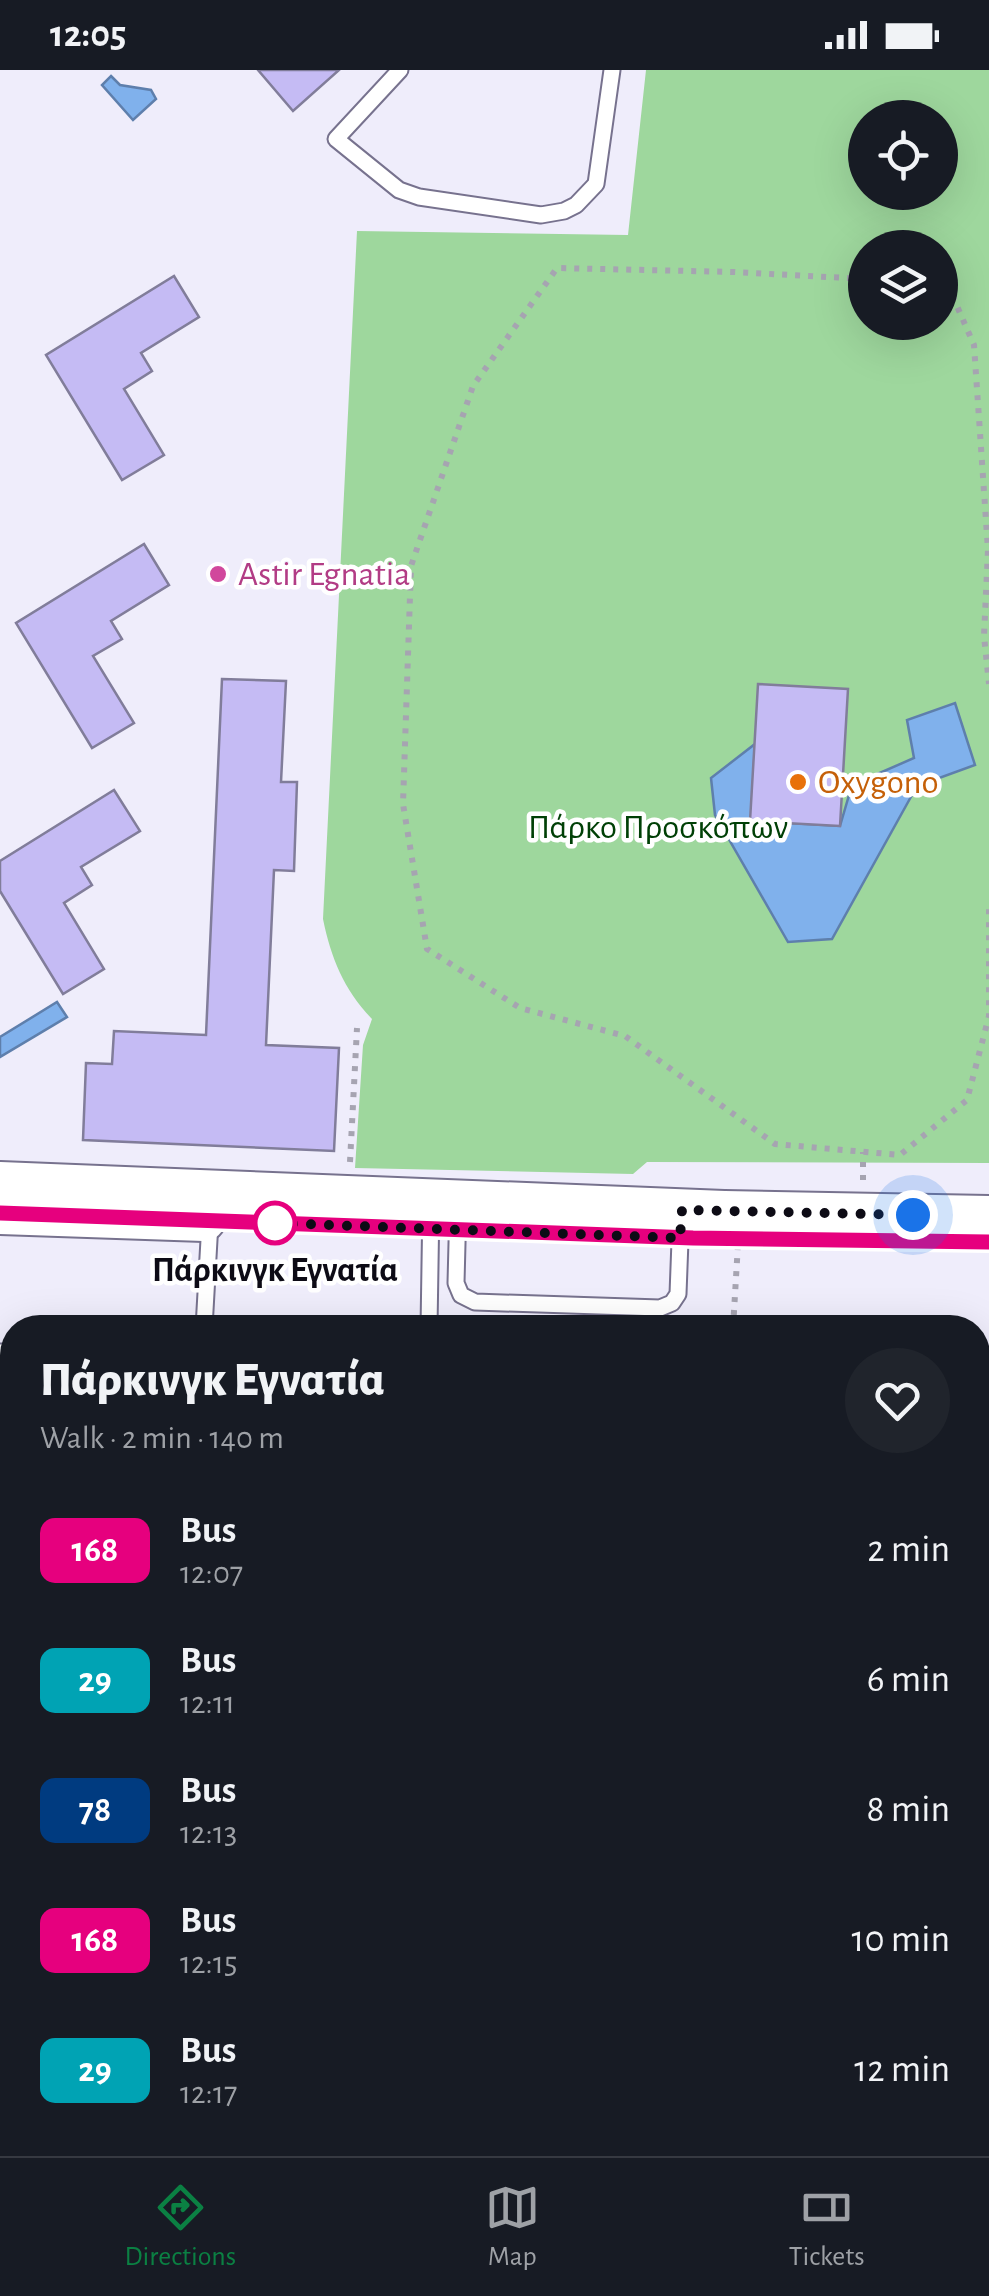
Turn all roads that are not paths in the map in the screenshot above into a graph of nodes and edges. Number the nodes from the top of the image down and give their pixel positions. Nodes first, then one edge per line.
1 (400, 70) edge
2 (612, 70) edge
3 (0, 1182) edge
4 (211, 1206) junction
5 (0, 1213) edge
6 (444, 1215) junction
7 (989, 1216) edge
8 (681, 1224) junction
9 (989, 1242) edge
10 (205, 1315) edge
11 (430, 1315) edge

1 - 2 lane
3 - 4 main road
4 - 5 main road
4 - 6 main road
4 - 6 main road
4 - 10 lane
6 - 8 main road
6 - 8 lane
6 - 11 lane
7 - 8 main road
8 - 9 main road

